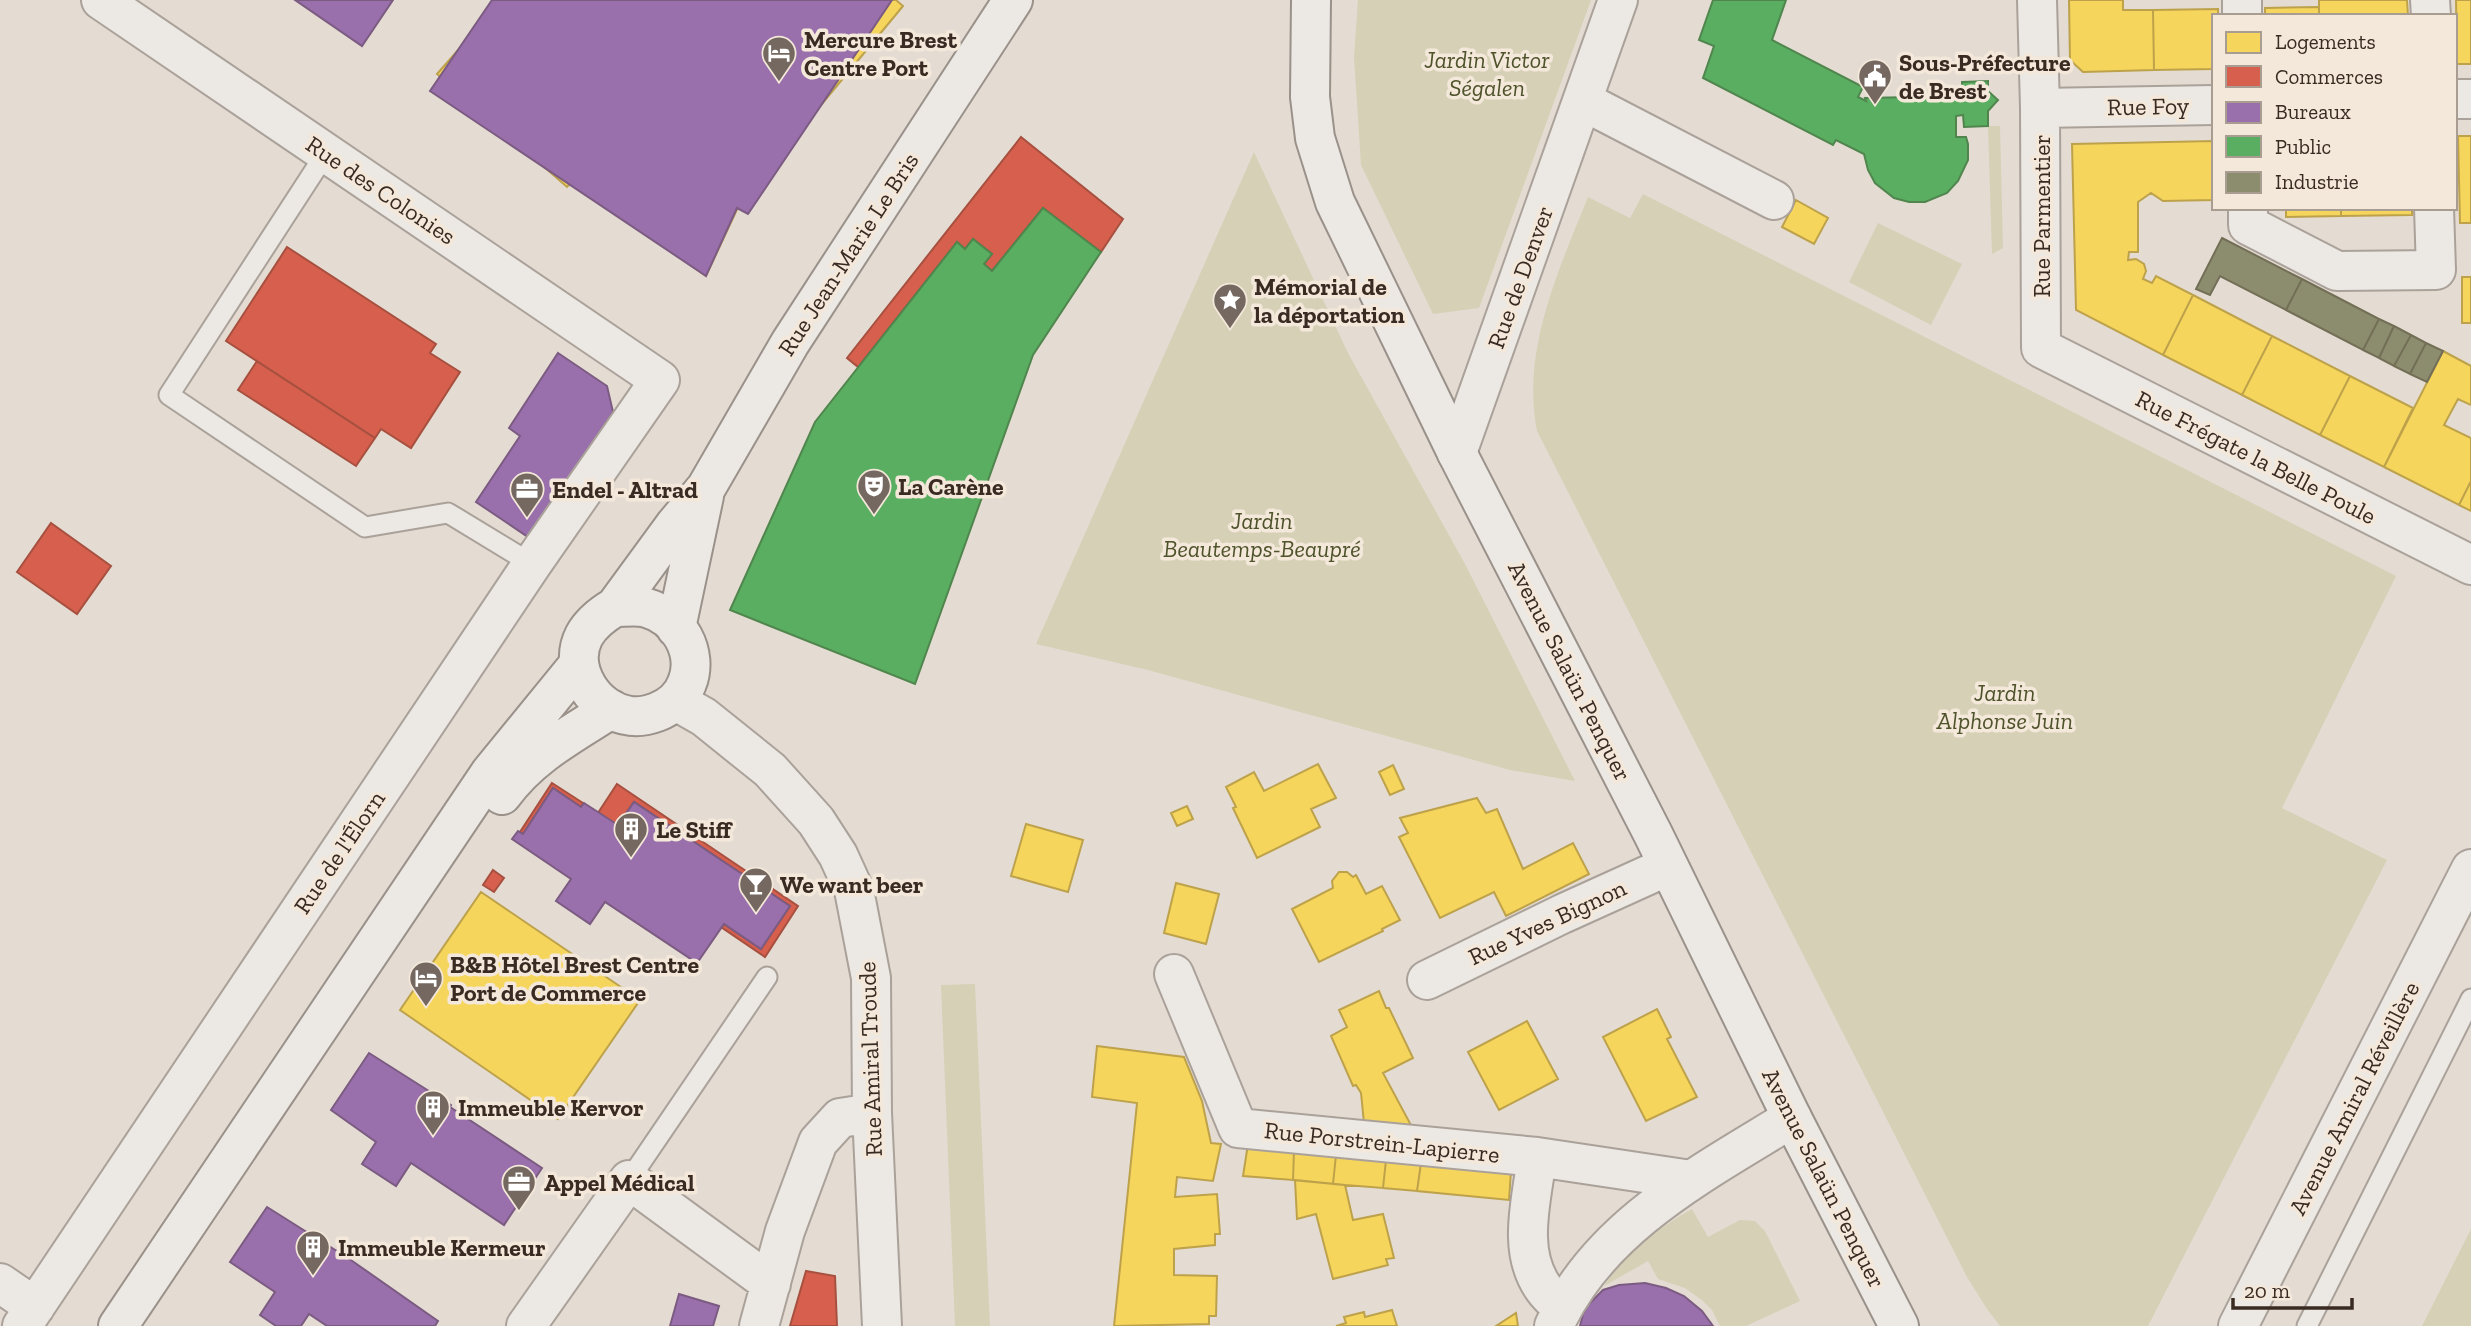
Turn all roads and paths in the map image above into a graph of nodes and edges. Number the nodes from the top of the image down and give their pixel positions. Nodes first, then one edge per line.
1 (101, 0) edge
2 (1311, 0) edge
3 (1618, 0) edge
4 (2037, 0) edge
5 (1005, 8) edge
6 (1583, 101) junction
7 (2212, 105) edge
8 (2040, 108) junction
9 (326, 153) junction
10 (1774, 200) dead end
11 (2248, 210) edge
12 (2434, 210) edge
13 (2041, 348) joint
14 (660, 380) joint
15 (1458, 453) junction
16 (706, 488) junction
17 (532, 564) junction
18 (2471, 565) edge
19 (615, 607) junction
20 (676, 628) junction
21 (579, 664) junction
22 (676, 701) junction
23 (611, 709) junction
24 (1668, 866) junction
25 (2471, 869) edge
26 (1174, 974) dead end
27 (767, 977) dead end
28 (1427, 979) dead end
29 (2471, 999) edge
30 (872, 1113) junction
31 (1792, 1118) junction
32 (1537, 1157) junction
33 (1691, 1180) junction
34 (629, 1181) junction
35 (0, 1283) edge
36 (771, 1284) junction
37 (28, 1316) edge
38 (1558, 1317) edge
39 (1899, 1325) edge
40 (117, 1326) edge
41 (141, 1326) edge
42 (526, 1326) edge
43 (759, 1326) edge
44 (882, 1326) edge
45 (2238, 1326) edge
46 (2307, 1326) edge

1 - 9 street, Rue des Colonies
2 - 15 street, Avenue Salaün Penquer
3 - 6 street, Rue de Denver
4 - 8 street, Rue Parmentier
5 - 16 street, Rue Jean-Marie Le Bris
6 - 10 street
6 - 15 street, Rue de Denver
7 - 8 street, Rue Foy
8 - 13 street, Rue Parmentier
9 - 14 street, Rue des Colonies
9 - 17 lane
11 - 12 street
13 - 18 street, Rue Frégate la Belle Poule
14 - 17 street, Rue de l'Élorn
15 - 24 street, Avenue Salaün Penquer
16 - 19 street, Rue Jean-Marie Le Bris
16 - 20 street, Rue Jean-Marie Le Bris
17 - 37 street, Rue de l'Élorn
19 - 20 street
19 - 21 street
20 - 22 street
21 - 23 street
21 - 40 street
22 - 23 street
22 - 30 street, Rue Amiral Troude
23 - 41 street
24 - 28 street, Rue Yves Bignon
24 - 31 street, Avenue Salaün Penquer
25 - 45 street, Avenue Amiral Réveillère
26 - 32 street, Rue Porstrein-Lapierre
27 - 34 lane
29 - 46 lane
30 - 36 street
30 - 44 street, Rue Amiral Troude
31 - 33 street
31 - 39 street, Avenue Salaün Penquer
32 - 33 street, Rue Porstrein-Lapierre
32 - 38 street
33 - 38 street
34 - 36 street
34 - 42 street
35 - 37 street
36 - 43 street

